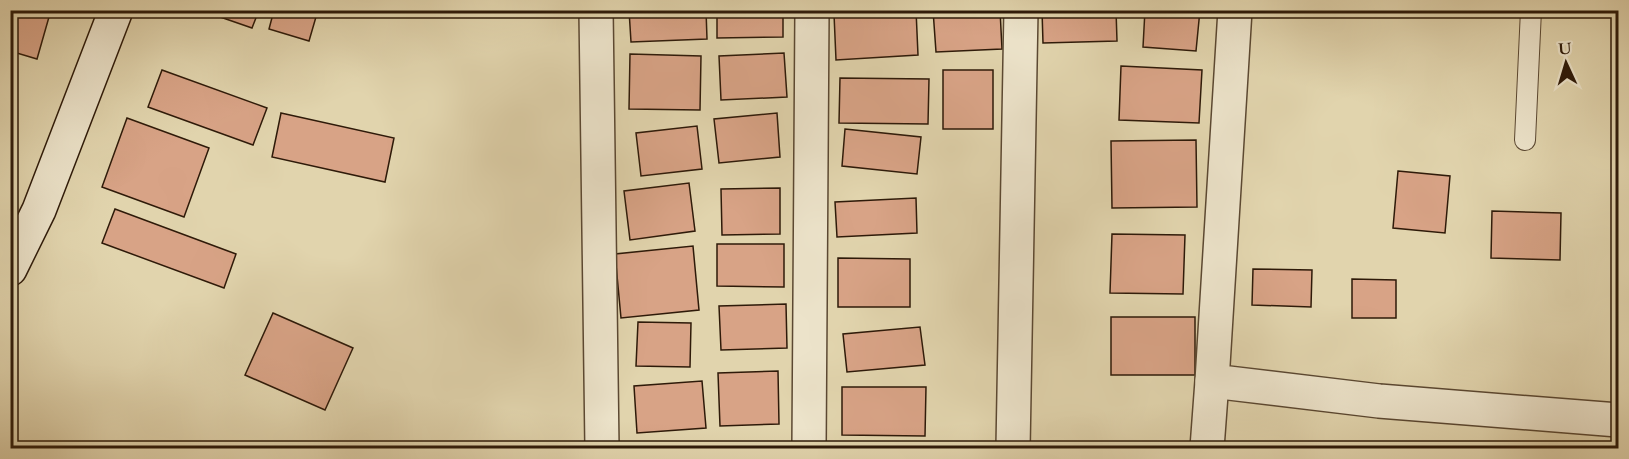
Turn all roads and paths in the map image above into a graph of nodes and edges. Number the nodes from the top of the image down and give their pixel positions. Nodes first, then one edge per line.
1 (116, 10) edge
2 (596, 10) edge
3 (812, 10) edge
4 (1021, 10) edge
5 (1235, 10) edge
6 (1531, 10) edge
7 (1524, 140) dead end
8 (10, 269) edge
9 (1212, 381) junction
10 (1618, 420) edge
11 (602, 448) edge
12 (809, 448) edge
13 (1013, 448) edge
14 (1207, 448) edge

1 - 8 street
2 - 11 street
3 - 12 street
4 - 13 street
5 - 9 street
6 - 7 lane
9 - 10 street
9 - 14 street

